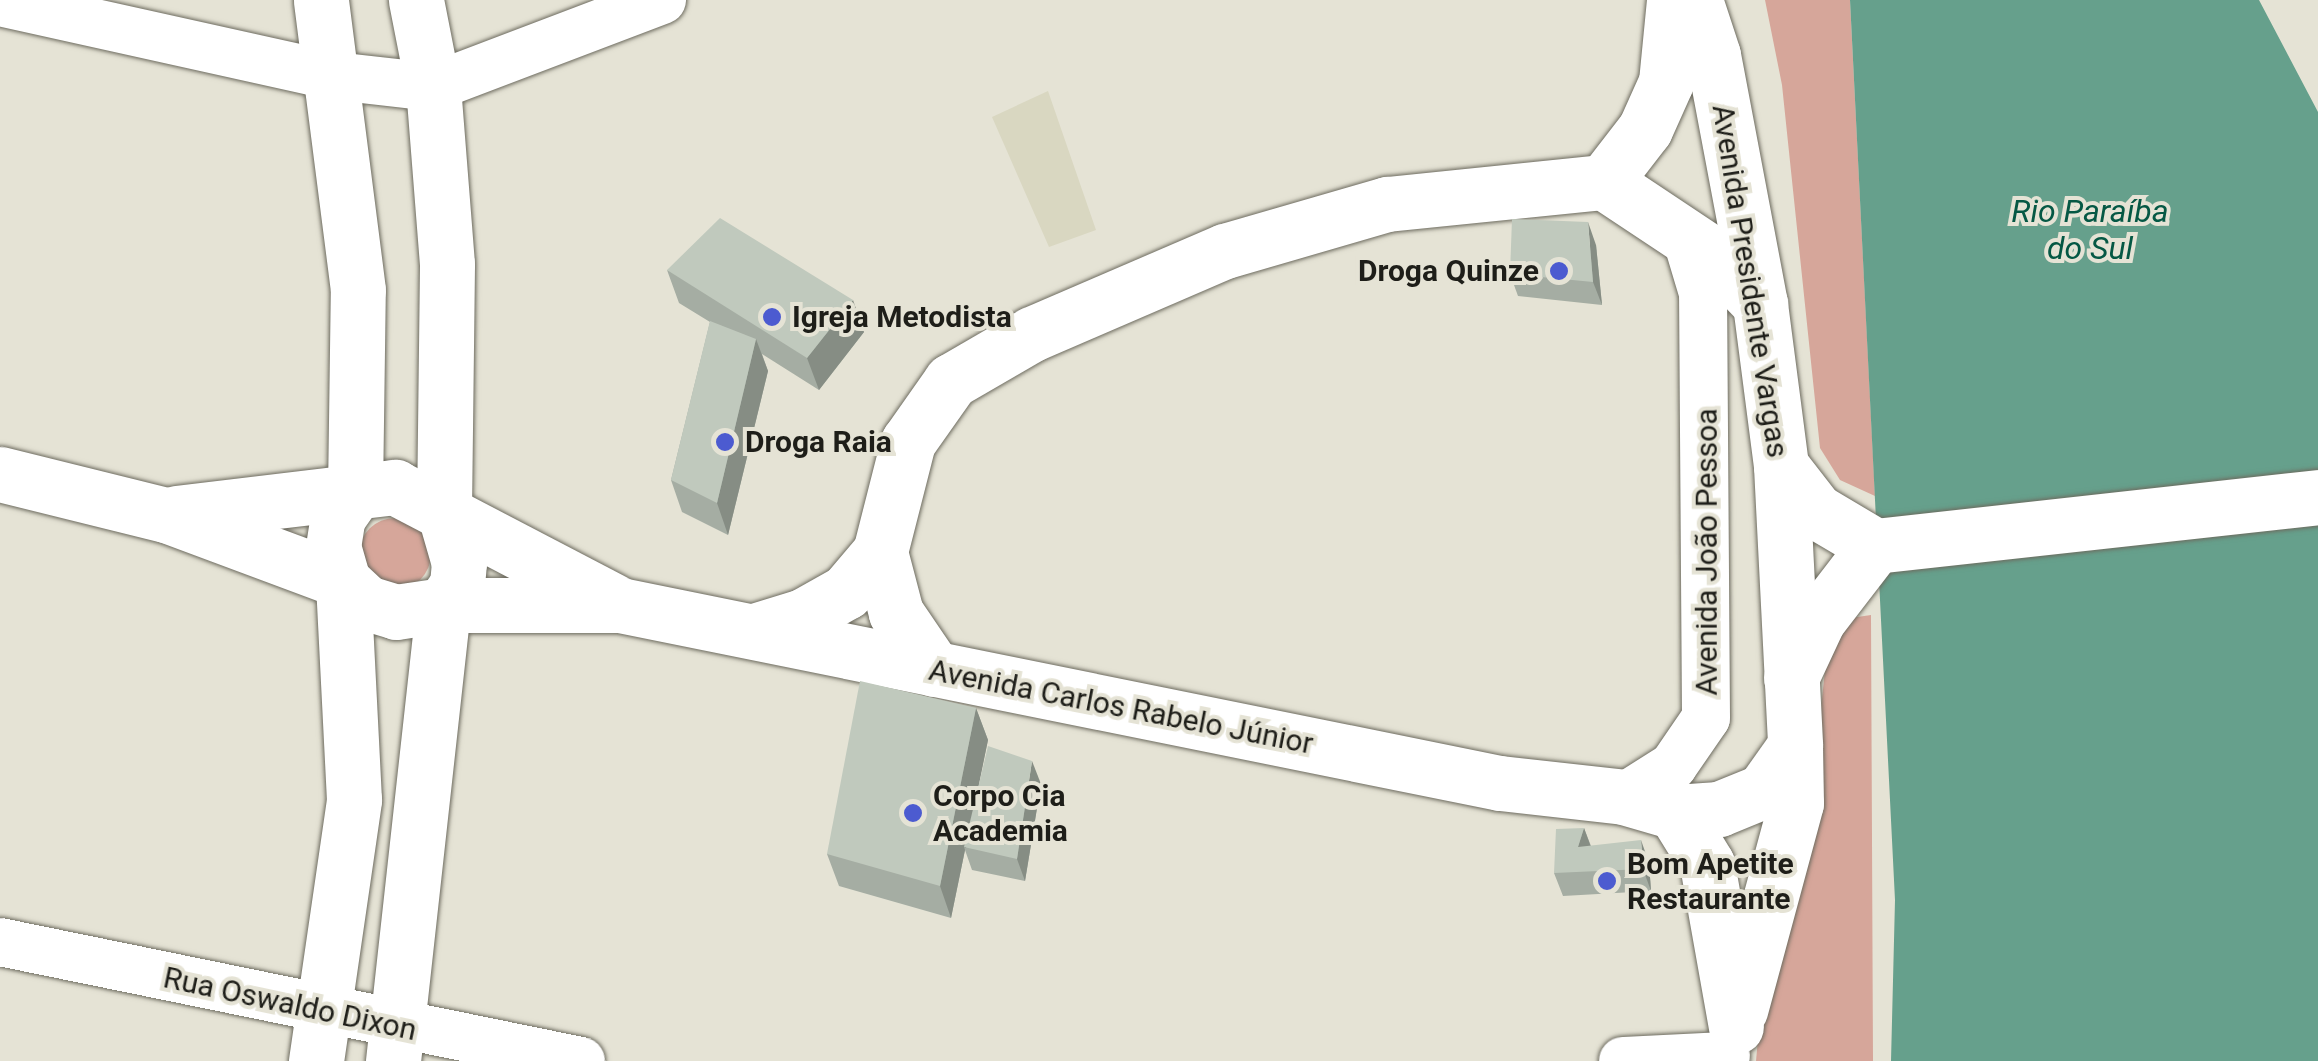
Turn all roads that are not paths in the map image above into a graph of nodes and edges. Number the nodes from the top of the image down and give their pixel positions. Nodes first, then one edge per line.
1 (321, 0) edge
2 (416, 0) edge
3 (662, 0) edge
4 (1674, 0) edge
5 (1694, 0) edge
6 (0, 2) edge
7 (335, 76) junction
8 (433, 86) junction
9 (1604, 182) junction
10 (1685, 233) junction
11 (1760, 304) junction
12 (1781, 466) junction
13 (0, 474) edge
14 (355, 493) junction
15 (2318, 497) edge
16 (444, 511) junction
17 (166, 514) junction
18 (1883, 545) junction
19 (880, 552) junction
20 (343, 581) junction
21 (444, 605) junction
22 (620, 605) junction
23 (754, 631) junction
24 (934, 669) junction
25 (1788, 685) junction
26 (1795, 746) junction
27 (1624, 797) junction
28 (1675, 812) junction
29 (0, 942) edge
30 (320, 1036) edge
31 (395, 1045) edge
32 (1729, 1048) edge
33 (581, 1061) edge
34 (1623, 1061) edge

1 - 7 street
2 - 8 street
3 - 8 street
4 - 9 street
5 - 11 street, Avenida Presidente Vargas
6 - 7 street
7 - 8 street
7 - 14 street
8 - 16 street
9 - 10 street
9 - 19 street
10 - 11 street
10 - 27 street, Avenida João Pessoa
11 - 12 street, Avenida Presidente Vargas
12 - 18 street
12 - 25 street, Avenida Presidente Vargas
13 - 17 street, Avenida Carlos Rabelo Júnior
14 - 16 street, Avenida Carlos Rabelo Júnior
14 - 17 street, Avenida Carlos Rabelo Júnior
14 - 20 street
15 - 18 street
16 - 21 street
16 - 22 street, Avenida Carlos Rabelo Júnior
17 - 20 street, Avenida Carlos Rabelo Júnior
18 - 25 street
19 - 23 street
19 - 24 street
20 - 21 street, Avenida Carlos Rabelo Júnior
20 - 30 street
21 - 22 street, Avenida Carlos Rabelo Júnior
21 - 31 street
22 - 23 street, Avenida Carlos Rabelo Júnior
23 - 24 street, Avenida Carlos Rabelo Júnior
24 - 27 street, Avenida Carlos Rabelo Júnior
25 - 26 street
26 - 28 street
26 - 32 street
27 - 28 street
28 - 32 street
29 - 30 street, Rua Oswaldo Dixon
30 - 31 street, Rua Oswaldo Dixon
31 - 33 street, Rua Oswaldo Dixon
32 - 34 street

